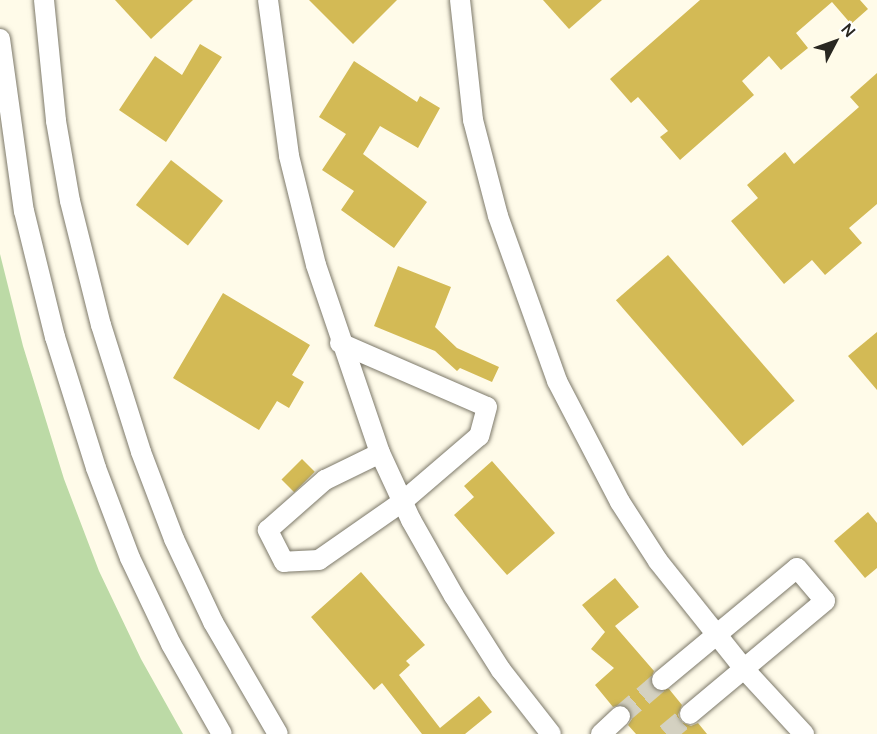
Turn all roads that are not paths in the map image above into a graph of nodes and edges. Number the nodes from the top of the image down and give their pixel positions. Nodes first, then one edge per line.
1 (44, 0) edge
2 (268, 0) edge
3 (460, 0) edge
4 (0, 39) edge
5 (340, 343) junction
6 (380, 453) junction
7 (402, 502) junction
8 (717, 636) junction
9 (745, 670) junction
10 (662, 680) tunnel mouth
11 (690, 714) tunnel mouth
12 (620, 716) tunnel mouth
13 (222, 734) edge
14 (278, 734) edge
15 (551, 734) edge
16 (601, 734) edge
17 (804, 734) edge

1 - 14 street
2 - 5 street
3 - 8 street
4 - 13 street
5 - 6 street
5 - 7 street
6 - 7 street
6 - 7 street
7 - 15 street
8 - 9 street
8 - 9 street
8 - 10 street
9 - 11 street
9 - 17 street
12 - 16 street

